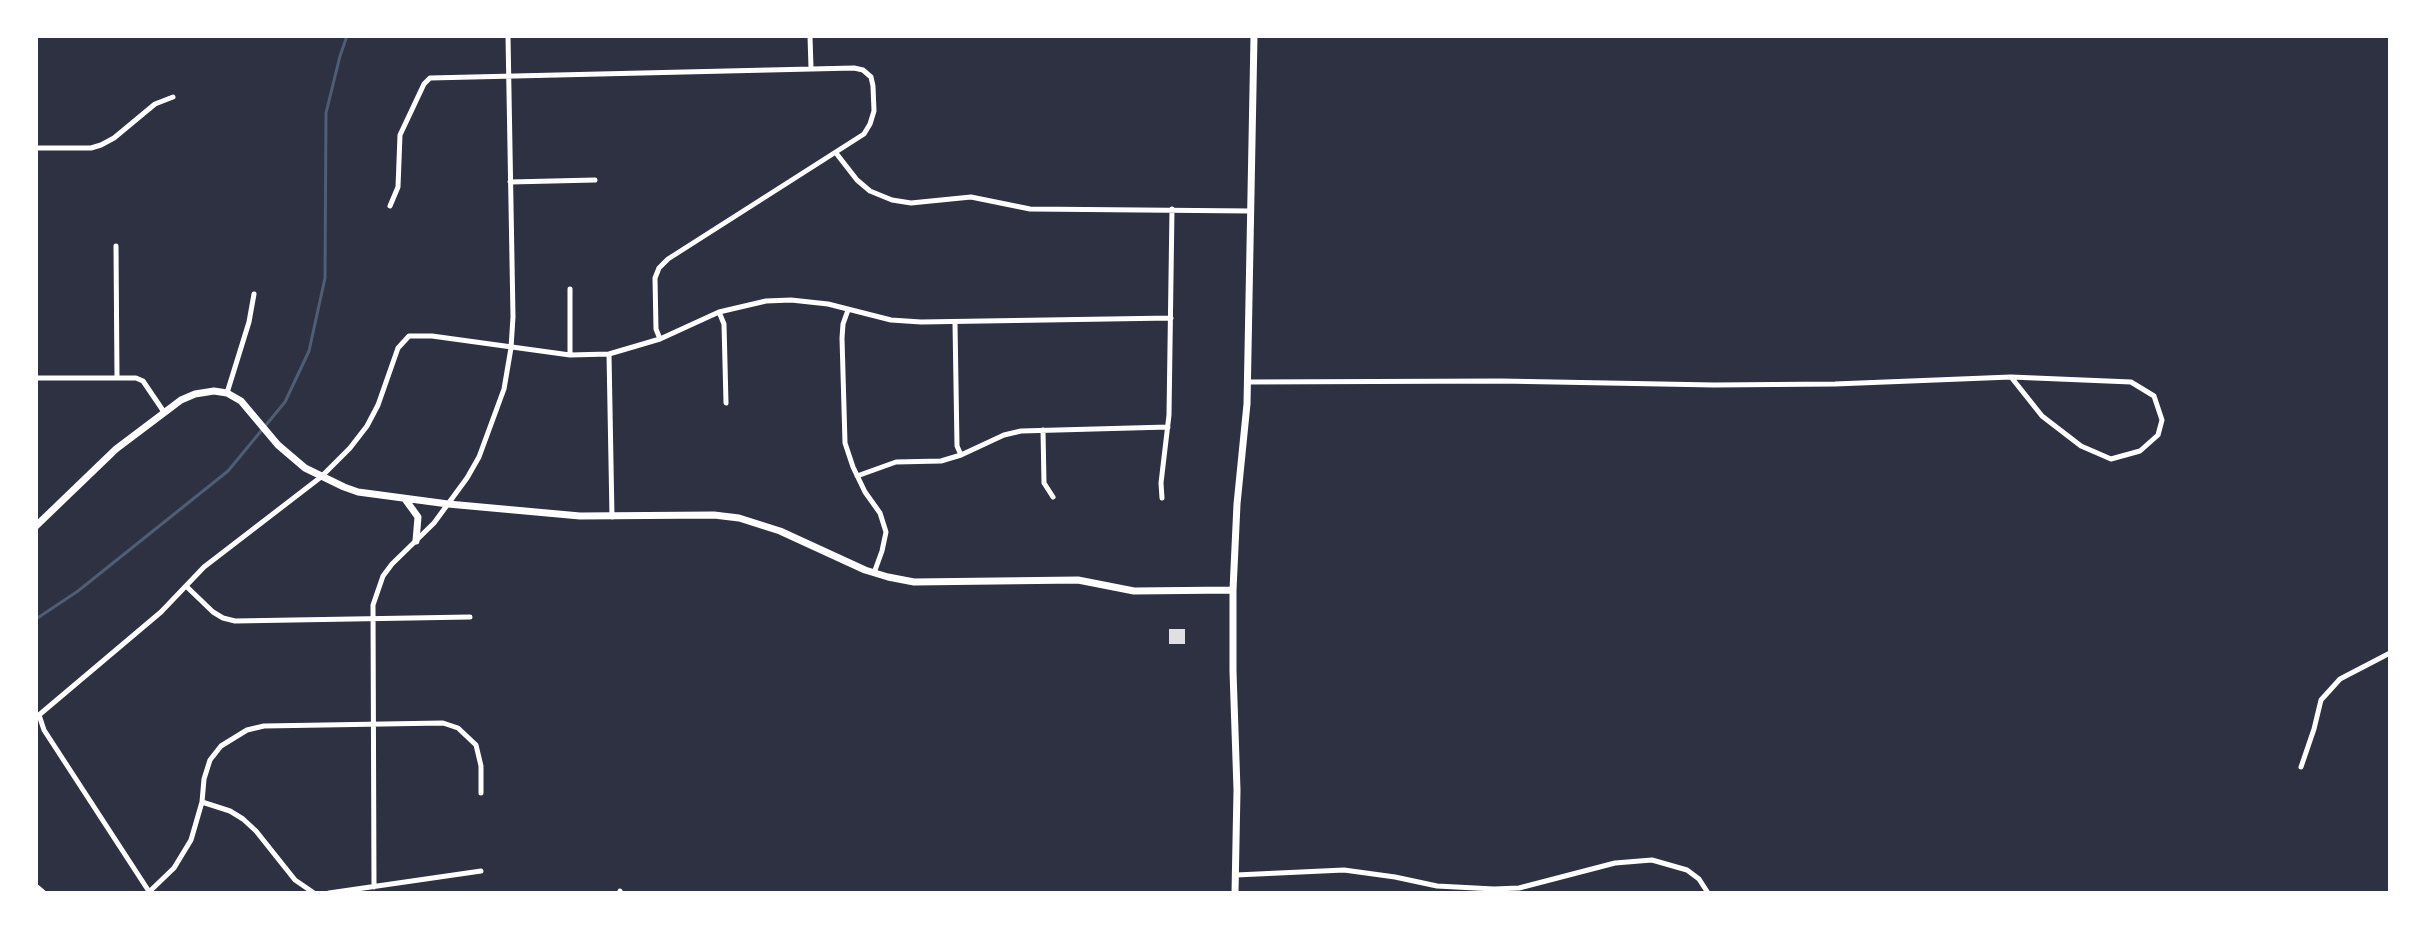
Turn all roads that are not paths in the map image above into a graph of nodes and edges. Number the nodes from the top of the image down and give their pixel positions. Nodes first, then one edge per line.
1 (508, 36) edge
2 (810, 36) edge
3 (1254, 36) edge
4 (811, 69) junction
5 (508, 75) junction
6 (173, 97) dead end
7 (36, 148) edge
8 (836, 153) junction
9 (595, 180) dead end
10 (510, 182) junction
11 (390, 206) dead end
12 (1173, 209) junction
13 (1251, 211) junction
14 (116, 246) dead end
15 (570, 289) dead end
16 (254, 294) dead end
17 (848, 310) junction
18 (719, 312) junction
19 (1171, 318) junction
20 (955, 323) junction
21 (660, 339) junction
22 (511, 348) junction
23 (609, 354) junction
24 (570, 355) junction
25 (2011, 377) junction
26 (36, 378) edge
27 (117, 378) junction
28 (1248, 382) junction
29 (227, 393) junction
30 (726, 403) dead end
31 (164, 412) junction
32 (1168, 427) junction
33 (1043, 430) junction
34 (962, 455) junction
35 (857, 476) junction
36 (321, 477) junction
37 (1053, 497) dead end
38 (1162, 498) dead end
39 (405, 499) junction
40 (448, 504) junction
41 (612, 517) junction
42 (36, 526) edge
43 (416, 541) junction
44 (874, 573) junction
45 (186, 586) junction
46 (1233, 590) junction
47 (470, 617) dead end
48 (372, 619) junction
49 (2390, 653) edge
50 (373, 724) junction
51 (2301, 767) dead end
52 (482, 793) dead end
53 (202, 802) junction
54 (481, 871) dead end
55 (1236, 875) junction
56 (374, 886) junction
57 (36, 888) edge
58 (42, 893) edge
59 (149, 893) edge
60 (314, 893) edge
61 (329, 893) edge
62 (1235, 893) edge
63 (1708, 893) edge

1 - 5 street
2 - 4 street
3 - 13 street
4 - 5 street
4 - 8 street
5 - 10 street
5 - 11 street
6 - 7 street
8 - 12 street
8 - 21 street
9 - 10 street
10 - 22 street
12 - 13 street
12 - 19 street
13 - 28 street
14 - 27 street
15 - 24 street
16 - 29 street
17 - 18 street
17 - 20 street
17 - 35 street
18 - 21 street
18 - 30 street
19 - 20 street
19 - 32 street
20 - 34 street
21 - 23 street
22 - 24 street
22 - 36 street
22 - 40 street
23 - 24 street
23 - 41 street
25 - 25 street
25 - 28 street
26 - 27 street
27 - 31 street
28 - 46 street
29 - 31 street
29 - 36 street
31 - 42 street
32 - 33 street
32 - 38 street
33 - 34 street
33 - 37 street
34 - 35 street
35 - 44 street
36 - 39 street
36 - 45 street
39 - 40 street
39 - 43 street
40 - 41 street
40 - 43 street
41 - 44 street
43 - 48 street
44 - 46 street
45 - 48 street
45 - 59 street
46 - 55 street
47 - 48 street
48 - 50 street
49 - 51 street
50 - 52 street
50 - 53 street
50 - 56 street
53 - 59 street
53 - 60 street
54 - 56 street
55 - 62 street
55 - 63 street
56 - 61 street
57 - 58 main road

